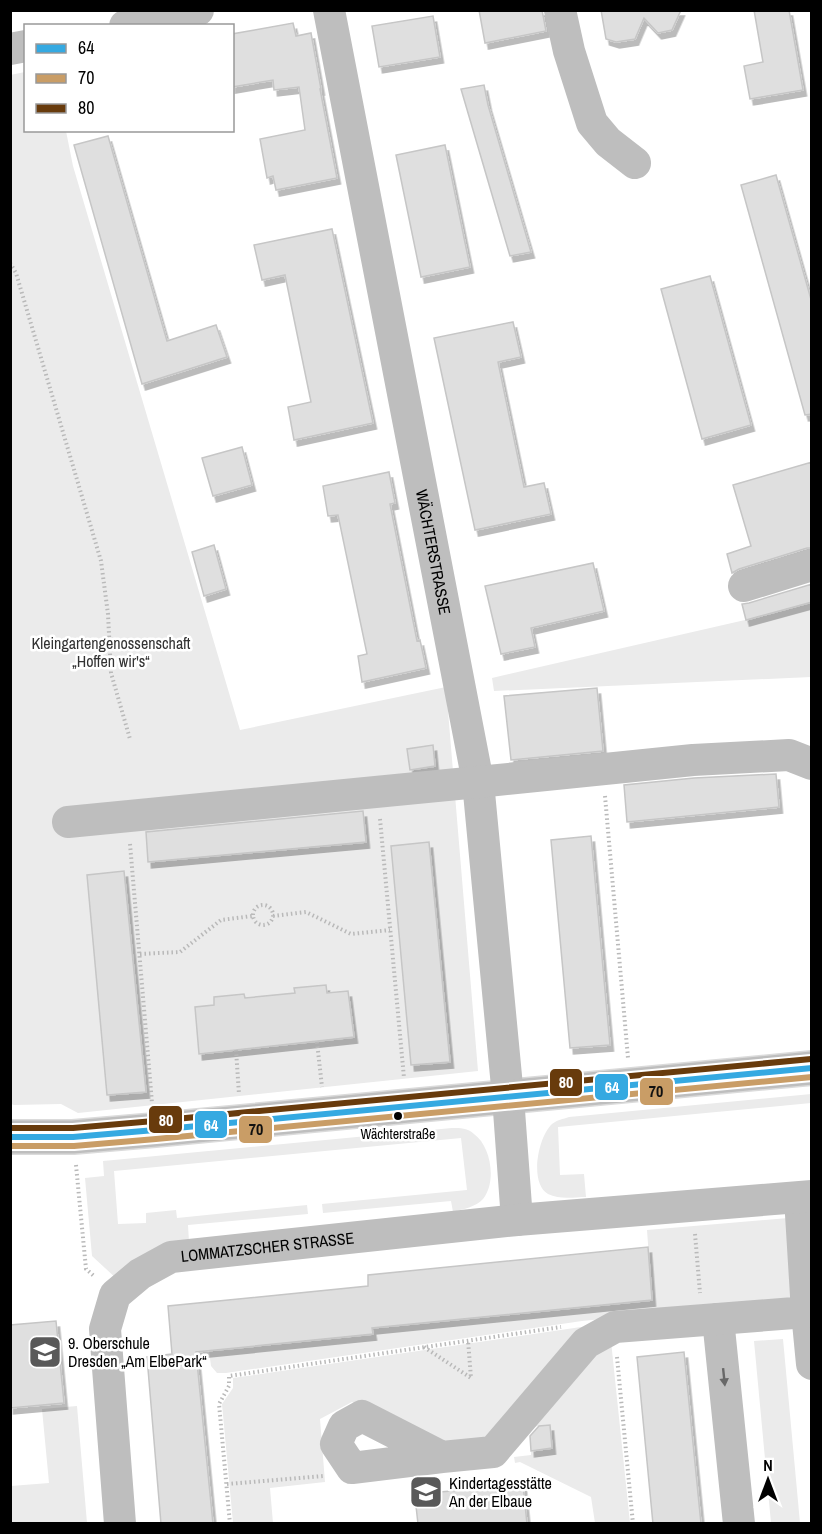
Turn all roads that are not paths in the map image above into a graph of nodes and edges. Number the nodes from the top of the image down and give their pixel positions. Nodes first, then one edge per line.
1 (198, 10) edge
2 (329, 10) edge
3 (560, 10) edge
4 (134, 24) edge
5 (635, 163) dead end
6 (812, 565) edge
7 (744, 586) dead end
8 (812, 764) edge
9 (478, 782) junction
10 (68, 822) dead end
11 (812, 1068) edge
12 (508, 1097) junction
13 (10, 1137) edge
14 (806, 1197) edge
15 (517, 1220) junction
16 (807, 1312) junction
17 (710, 1320) junction
18 (812, 1364) edge
19 (442, 1457) junction
20 (120, 1524) edge
21 (739, 1524) edge

1 - 4 street
2 - 9 street, WÄCHTERSTRASSE
3 - 5 street
6 - 7 street
8 - 9 street
9 - 10 street
9 - 12 street, WÄCHTERSTRASSE
11 - 12 main road
12 - 13 main road
12 - 15 street
14 - 15 street, LOMMATZSCHER STRASSE
14 - 16 street, LOMMATZSCHER STRASSE
15 - 20 street, LOMMATZSCHER STRASSE
16 - 17 street
16 - 18 street, LOMMATZSCHER STRASSE
17 - 19 street
17 -> 21 street
19 - 19 street

